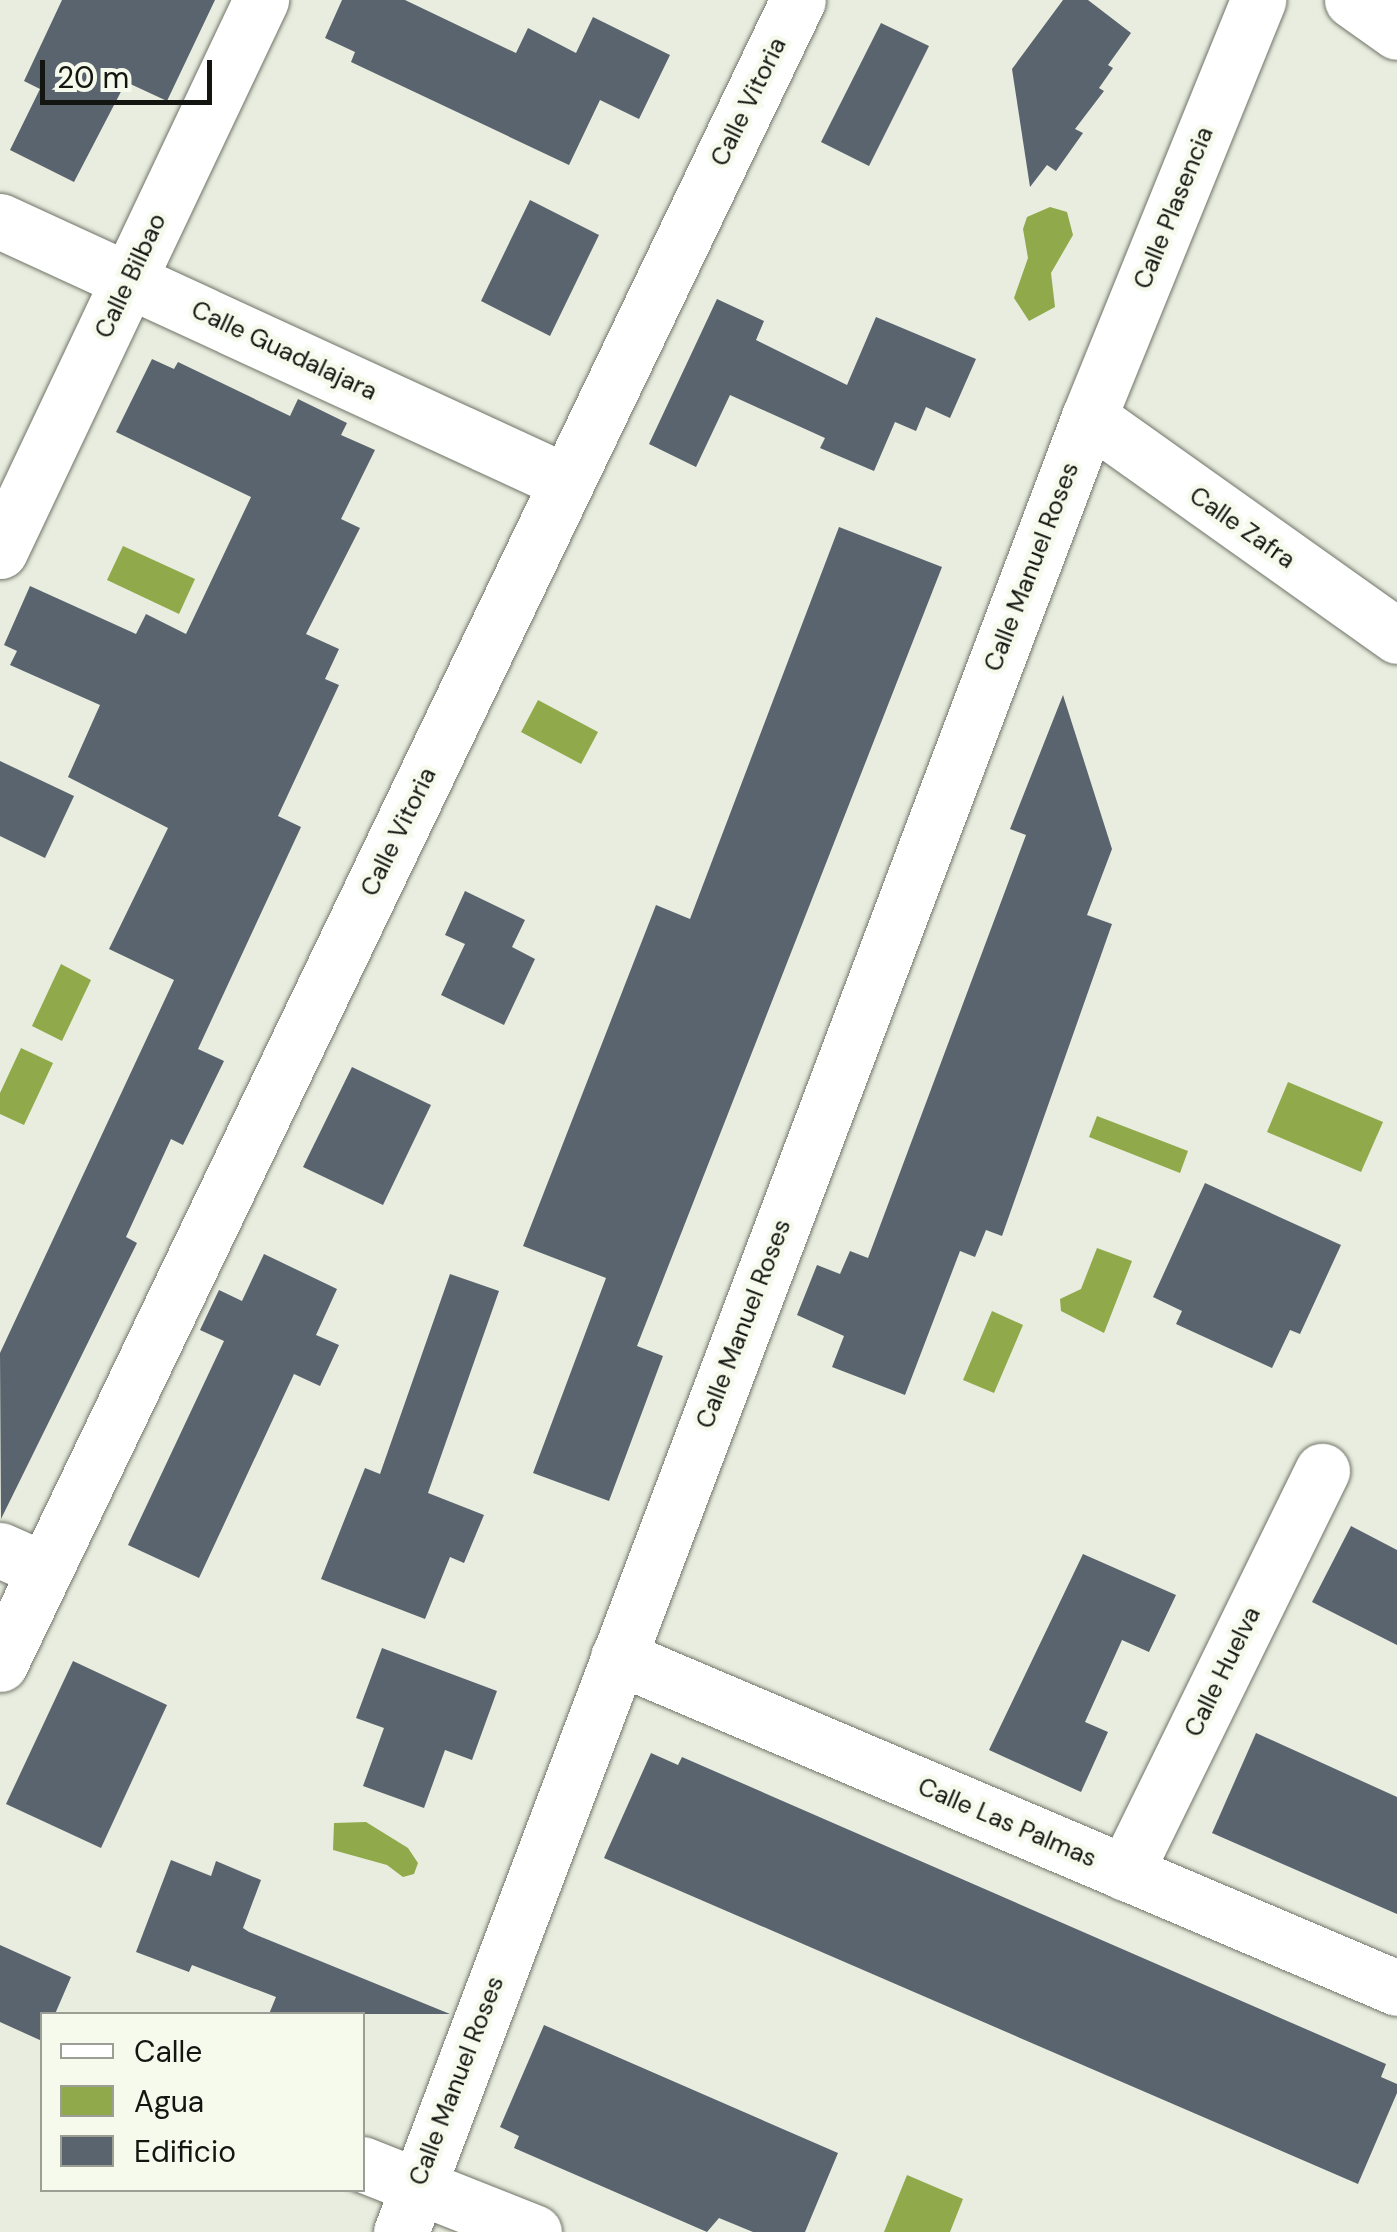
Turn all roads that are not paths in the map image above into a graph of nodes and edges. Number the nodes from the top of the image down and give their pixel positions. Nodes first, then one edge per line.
1 (261, 0) edge
2 (798, 0) edge
3 (1258, 0) edge
4 (1352, 0) edge
5 (1397, 32) edge
6 (0, 221) edge
7 (130, 280) junction
8 (1089, 416) junction
9 (568, 482) junction
10 (0, 551) edge
11 (1397, 636) edge
12 (1322, 1471) dead end
13 (22, 1560) edge
14 (618, 1657) junction
15 (0, 1664) edge
16 (1125, 1873) junction
17 (1397, 1988) edge
18 (365, 2167) edge
19 (409, 2209) edge
20 (534, 2232) edge

1 - 7 street, Calle Bilbao
2 - 9 street, Calle Vitoria
3 - 8 street, Calle Plasencia
4 - 5 street
6 - 7 street, Calle Guadalajara
7 - 9 street, Calle Guadalajara
7 - 10 street, Calle Bilbao
8 - 11 street, Calle Zafra
8 - 14 street, Calle Manuel Roses
9 - 13 street, Calle Vitoria
12 - 16 street, Calle Huelva
13 - 15 street, Calle Vitoria
14 - 16 street, Calle Las Palmas
14 - 19 street, Calle Manuel Roses
16 - 17 street, Calle Las Palmas
18 - 19 street
19 - 20 street

